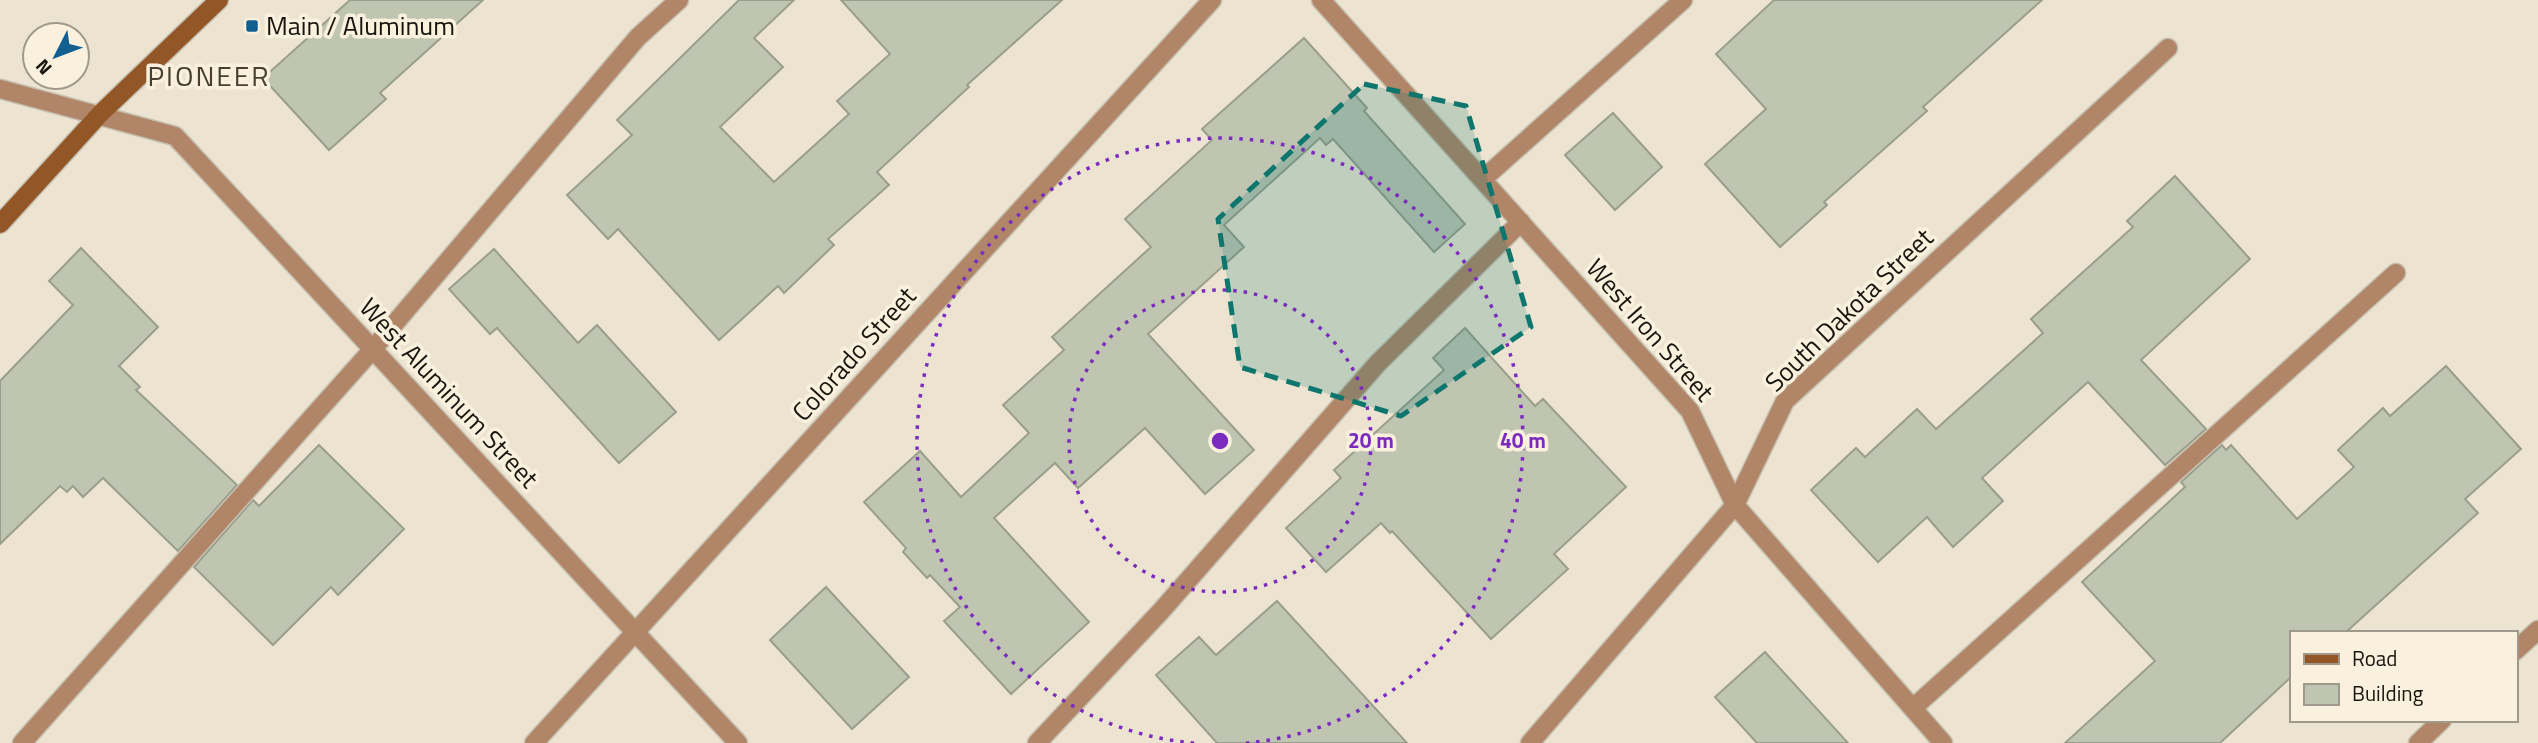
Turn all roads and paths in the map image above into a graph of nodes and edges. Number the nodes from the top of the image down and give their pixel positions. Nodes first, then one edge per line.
1 (219, 0) edge
2 (679, 0) edge
3 (1212, 0) edge
4 (1321, 0) edge
5 (1683, 0) edge
6 (2168, 48) dead end
7 (0, 89) edge
8 (100, 114) junction
9 (1483, 179) junction
10 (1521, 222) junction
11 (0, 224) edge
12 (2396, 273) dead end
13 (373, 349) junction
14 (1735, 505) junction
15 (2538, 629) edge
16 (635, 632) junction
17 (2517, 649) edge
18 (1913, 708) junction
19 (2440, 722) edge
20 (22, 743) edge
21 (534, 743) edge
22 (738, 743) edge
23 (1038, 743) edge
24 (1530, 743) edge
25 (1943, 743) edge
26 (2418, 743) edge

1 - 8 main road
2 - 13 street
3 - 16 street, Colorado Street
4 - 9 street, West Iron Street
5 - 9 street
6 - 14 street, South Dakota Street
7 - 8 street, West Aluminum Street
8 - 11 main road
8 - 13 street, West Aluminum Street
9 - 10 street, West Iron Street
10 - 14 street, West Iron Street
10 - 23 street
12 - 18 street
13 - 16 street, West Aluminum Street
13 - 20 street
14 - 18 street, West Iron Street
14 - 24 street, South Dakota Street
15 - 17 street
16 - 21 street, Colorado Street
16 - 22 street, West Aluminum Street
18 - 25 street, West Iron Street
19 - 26 street

